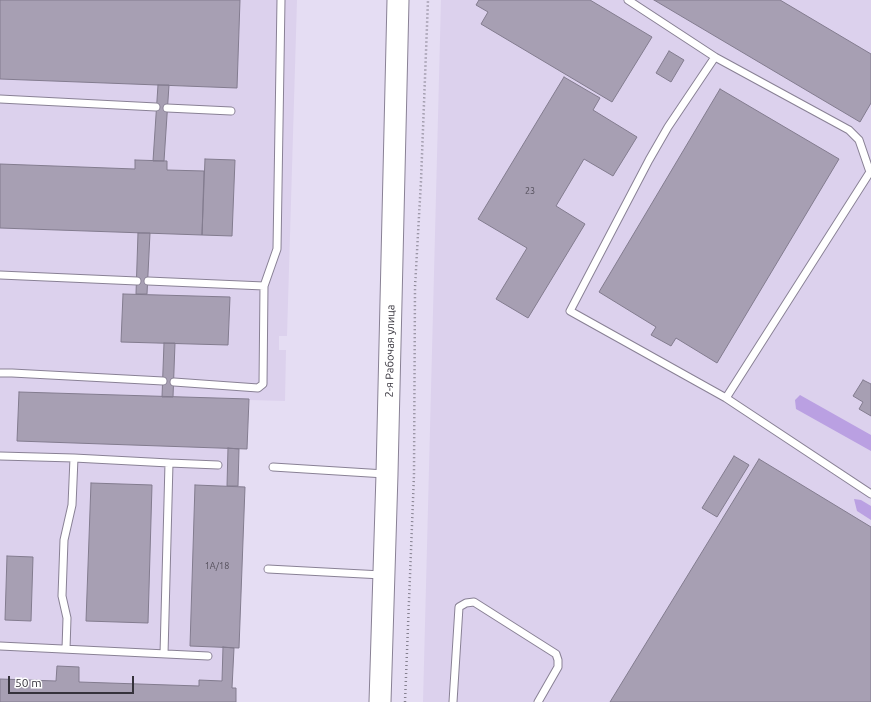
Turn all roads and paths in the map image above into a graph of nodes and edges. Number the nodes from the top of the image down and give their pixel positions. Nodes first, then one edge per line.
1 (281, 0) edge
2 (398, 0) edge
3 (428, 0) edge
4 (628, 0) edge
5 (715, 57) junction
6 (0, 99) edge
7 (156, 107) dead end
8 (168, 108) dead end
9 (231, 111) dead end
10 (0, 275) edge
11 (137, 281) dead end
12 (148, 281) dead end
13 (264, 286) junction
14 (0, 373) edge
15 (163, 381) dead end
16 (174, 382) dead end
17 (726, 398) junction
18 (0, 456) edge
19 (74, 458) junction
20 (169, 463) junction
21 (218, 465) dead end
22 (273, 467) dead end
23 (387, 474) junction
24 (871, 494) edge
25 (268, 569) dead end
26 (384, 575) junction
27 (0, 646) edge
28 (66, 649) junction
29 (164, 654) junction
30 (208, 656) dead end
31 (380, 702) edge
32 (405, 702) edge
33 (454, 702) edge
34 (538, 702) edge

1 - 13 lane
2 - 23 main road, 2-я Рабочая улица
3 - 32 path
4 - 5 lane
5 - 17 lane
5 - 17 lane
6 - 7 lane
8 - 9 lane
10 - 11 lane
12 - 13 lane
13 - 16 lane
14 - 15 lane
17 - 24 lane
18 - 19 lane
19 - 20 lane
19 - 28 lane
20 - 21 lane
20 - 29 lane
22 - 23 lane
23 - 26 main road, 2-я Рабочая улица
25 - 26 lane
26 - 31 main road, 2-я Рабочая улица
27 - 28 lane
28 - 29 lane
29 - 30 lane
33 - 34 lane

